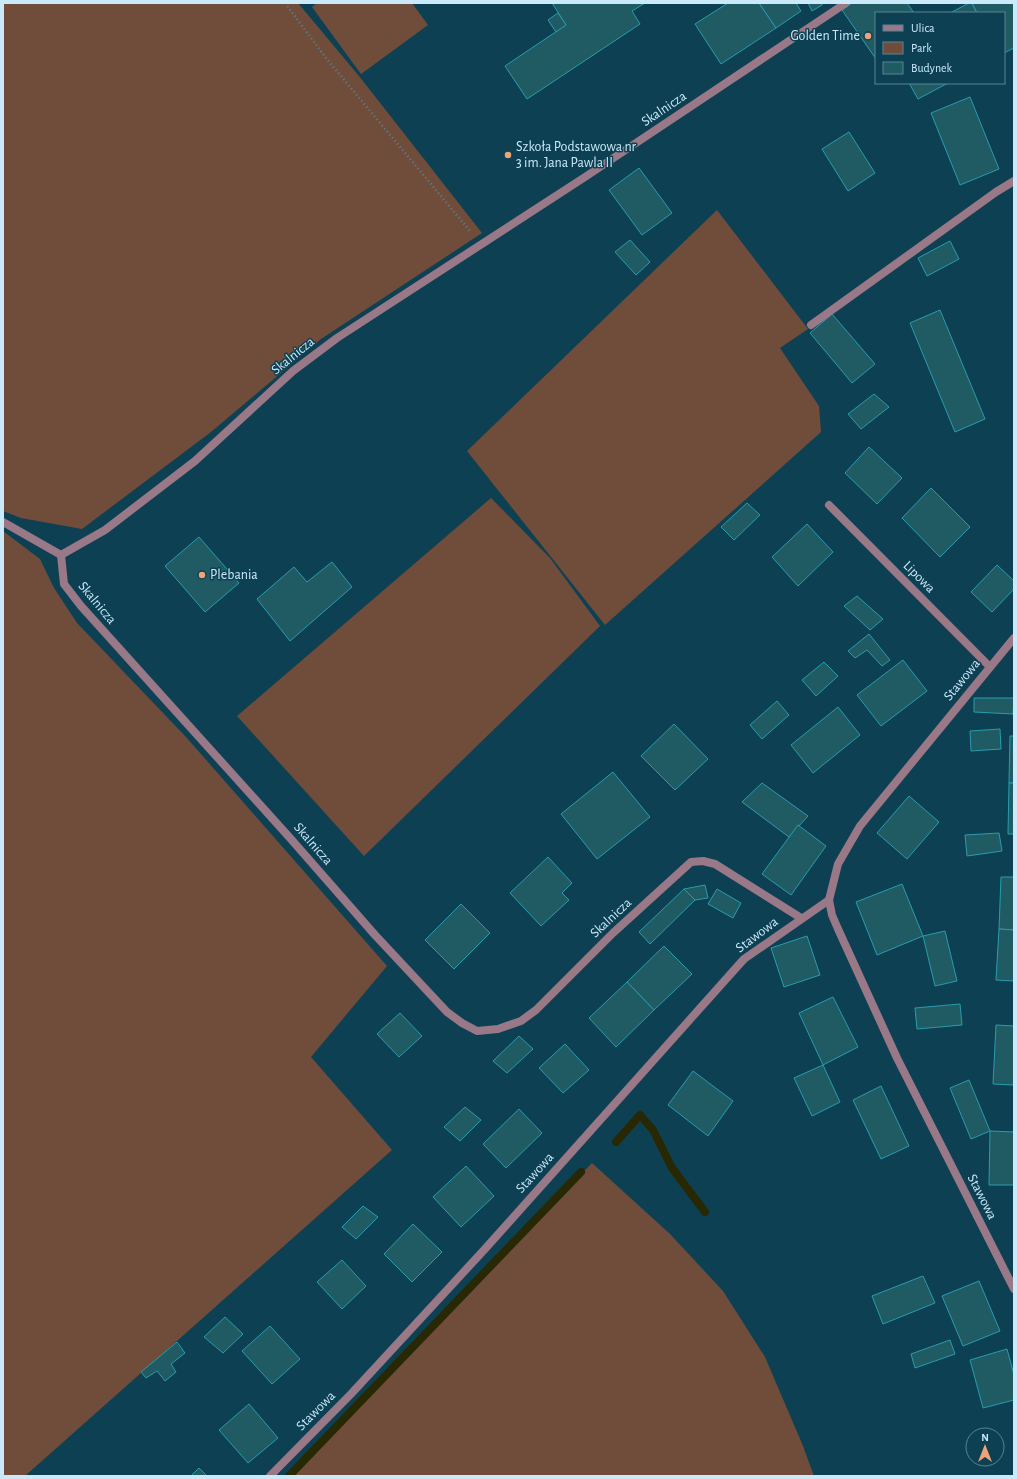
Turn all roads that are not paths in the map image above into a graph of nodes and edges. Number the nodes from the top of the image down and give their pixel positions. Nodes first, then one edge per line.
1 (846, 3) edge
2 (1014, 181) edge
3 (811, 324) dead end
4 (829, 506) dead end
5 (3, 522) edge
6 (61, 555) junction
7 (1014, 638) edge
8 (990, 667) junction
9 (829, 900) junction
10 (801, 918) junction
11 (1014, 1289) edge
12 (270, 1476) edge

1 - 6 street, Skalnicza
2 - 3 street
4 - 8 street, Lipowa
5 - 6 street
6 - 10 street, Skalnicza
7 - 8 street, Stawowa
8 - 9 street, Stawowa
9 - 10 street, Stawowa
9 - 11 street, Stawowa
10 - 12 street, Stawowa

